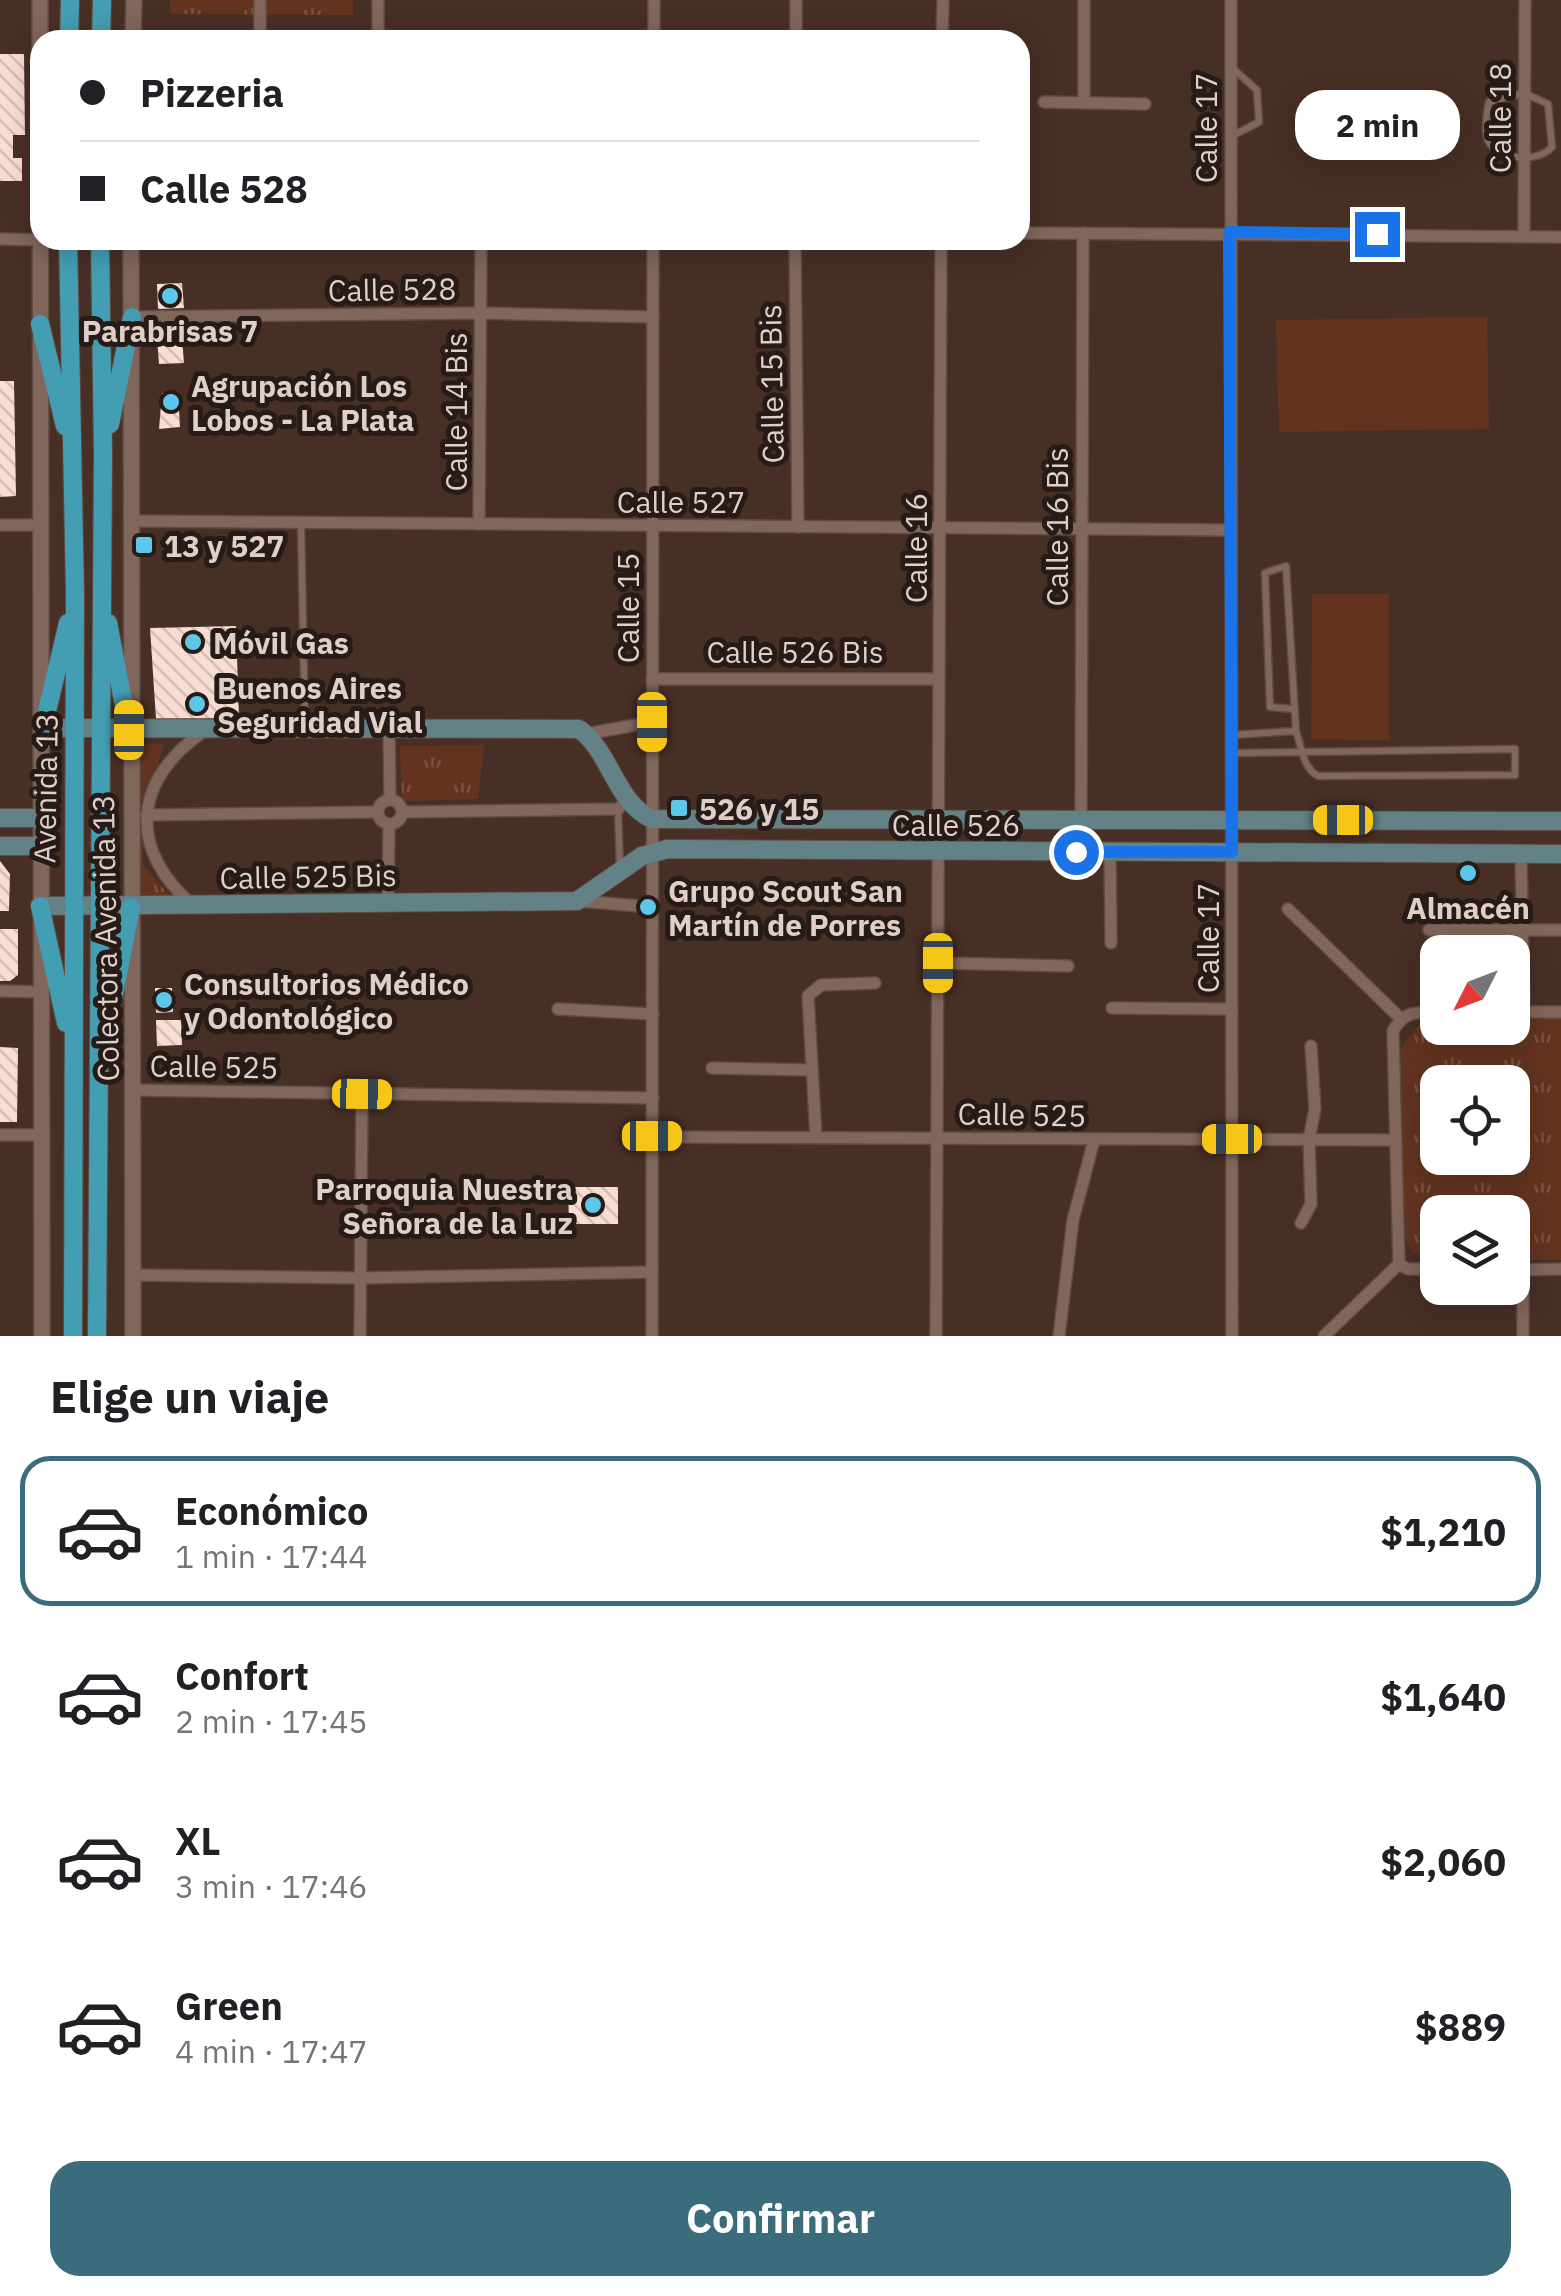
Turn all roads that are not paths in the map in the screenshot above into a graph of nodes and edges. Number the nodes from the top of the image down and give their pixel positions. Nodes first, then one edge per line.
1 (40, 0) edge
2 (70, 0) edge
3 (102, 0) edge
4 (134, 0) edge
5 (260, 0) edge
6 (378, 0) edge
7 (654, 0) edge
8 (796, 0) edge
9 (942, 0) edge
10 (1084, 0) edge
11 (1231, 0) edge
12 (1524, 0) edge
13 (40, 30) edge
14 (70, 30) edge
15 (102, 30) edge
16 (133, 30) edge
17 (260, 30) edge
18 (378, 30) edge
19 (654, 30) edge
20 (796, 30) edge
21 (942, 30) edge
22 (1230, 66) junction
23 (1524, 93) junction
24 (1044, 102) dead end
25 (1084, 103) junction
26 (1145, 104) dead end
27 (1230, 137) junction
28 (1524, 159) junction
29 (1083, 232) junction
30 (1229, 232) junction
31 (1030, 233) edge
32 (1524, 236) junction
33 (1561, 237) edge
34 (0, 239) edge
35 (30, 240) edge
36 (39, 250) edge
37 (68, 250) edge
38 (100, 250) edge
39 (131, 250) edge
40 (482, 250) edge
41 (653, 250) edge
42 (794, 250) edge
43 (942, 250) edge
44 (480, 313) junction
45 (132, 317) junction
46 (653, 317) junction
47 (40, 324) junction
48 (103, 454) junction
49 (73, 458) junction
50 (131, 521) junction
51 (301, 522) junction
52 (479, 524) junction
53 (0, 525) edge
54 (42, 525) junction
55 (653, 526) junction
56 (798, 526) junction
57 (940, 528) junction
58 (1081, 529) junction
59 (1230, 530) junction
60 (100, 581) junction
61 (75, 594) junction
62 (652, 679) junction
63 (938, 679) junction
64 (1294, 709) junction
65 (652, 722) junction
66 (43, 728) junction
67 (74, 728) junction
68 (305, 729) junction
69 (390, 729) junction
70 (100, 730) junction
71 (129, 730) junction
72 (204, 731) junction
73 (1296, 731) junction
74 (586, 734) junction
75 (1232, 735) junction
76 (1232, 753) junction
77 (1304, 753) junction
78 (390, 799) junction
79 (623, 804) junction
80 (378, 812) junction
81 (402, 812) junction
82 (146, 815) junction
83 (0, 818) edge
84 (42, 818) junction
85 (652, 819) junction
86 (1232, 820) junction
87 (938, 821) junction
88 (1081, 821) junction
89 (1561, 821) edge
90 (389, 824) junction
91 (0, 846) edge
92 (42, 846) junction
93 (938, 852) junction
94 (1110, 852) junction
95 (1232, 852) junction
96 (652, 853) junction
97 (1561, 854) edge
98 (1521, 855) junction
99 (620, 871) junction
100 (577, 901) junction
101 (388, 902) junction
102 (40, 906) junction
103 (71, 906) junction
104 (100, 906) junction
105 (192, 906) junction
106 (131, 907) junction
107 (652, 907) junction
108 (1288, 909) dead end
109 (1428, 930) dead end
110 (1561, 930) edge
111 (1522, 934) junction
112 (1111, 943) dead end
113 (938, 963) junction
114 (1068, 966) dead end
115 (875, 983) dead end
116 (0, 992) edge
117 (40, 992) junction
118 (1112, 1008) dead end
119 (558, 1009) dead end
120 (1232, 1009) junction
121 (1420, 1012) edge
122 (1530, 1012) edge
123 (1561, 1012) edge
124 (653, 1014) junction
125 (1400, 1018) junction
126 (1311, 1046) dead end
127 (75, 1065) junction
128 (100, 1065) junction
129 (712, 1068) dead end
130 (812, 1070) junction
131 (134, 1090) junction
132 (362, 1094) junction
133 (653, 1098) junction
134 (0, 1135) edge
135 (42, 1135) junction
136 (652, 1136) junction
137 (816, 1137) junction
138 (937, 1138) junction
139 (1232, 1139) junction
140 (1309, 1139) junction
141 (1094, 1140) junction
142 (1392, 1140) junction
143 (1301, 1223) dead end
144 (1399, 1264) junction
145 (1420, 1269) edge
146 (1561, 1269) edge
147 (1530, 1270) edge
148 (652, 1272) junction
149 (133, 1275) junction
150 (360, 1278) junction
151 (1521, 1305) edge
152 (42, 1336) edge
153 (73, 1336) edge
154 (97, 1336) edge
155 (132, 1336) edge
156 (360, 1336) edge
157 (652, 1336) edge
158 (936, 1336) edge
159 (1059, 1336) edge
160 (1232, 1336) edge
161 (1324, 1336) edge
162 (1523, 1336) edge

1 - 13 street, Colectora Avenida 13
2 - 14 main road
3 - 15 main road
4 - 16 street
5 - 17 street
6 - 18 street
7 - 19 street
8 - 20 street
9 - 21 street
10 - 25 street
11 - 22 street, Calle 17
12 - 23 street, Calle 18
22 - 27 street, Calle 17
22 - 27 lane
23 - 28 street, Calle 18
23 - 28 lane
23 - 28 lane
24 - 25 street
25 - 26 street
27 - 30 street, Calle 17
28 - 32 street, Calle 18
29 - 30 street
29 - 31 street
29 - 58 street, Calle 16 Bis
30 - 32 street
30 - 59 street, Calle 17
32 - 33 street
34 - 35 street
36 - 47 street, Colectora Avenida 13
37 - 49 main road, Avenida 13
38 - 48 main road, Avenida 13
39 - 45 street, Colectora Avenida 13
40 - 44 street, Calle 14 Bis
41 - 46 street, Calle 15
42 - 56 street, Calle 15 Bis
43 - 57 street, Calle 16
44 - 45 street, Calle 528
44 - 46 street, Calle 528
44 - 52 street, Calle 14 Bis
45 - 48 main road
45 - 50 street, Colectora Avenida 13
46 - 55 street, Calle 15
47 - 49 main road
47 - 54 street, Colectora Avenida 13
48 - 60 main road, Avenida 13
49 - 61 main road, Avenida 13
50 - 51 street, Calle 527
50 - 71 street, Colectora Avenida 13
51 - 52 street, Calle 527
51 - 68 lane
52 - 55 street, Calle 527
53 - 54 street
54 - 66 street, Colectora Avenida 13
55 - 56 street, Calle 527
55 - 62 street, Calle 15
56 - 57 street, Calle 527
57 - 58 street, Calle 527
57 - 63 street, Calle 16
58 - 59 street, Calle 527
58 - 88 street, Calle 16 Bis
59 - 75 street, Calle 17
60 - 70 main road, Avenida 13
60 - 71 main road
61 - 66 main road
61 - 67 main road, Avenida 13
62 - 63 street, Calle 526 Bis
62 - 65 street, Calle 15
63 - 87 street, Calle 16
64 - 64 lane
64 - 73 lane
65 - 74 street
65 - 85 street, Calle 15
66 - 67 main road
66 - 84 street, Colectora Avenida 13
67 - 70 main road
67 - 103 main road, Avenida 13
68 - 69 main road
68 - 72 main road
69 - 74 main road
69 - 78 street
70 - 71 main road
70 - 104 main road, Avenida 13
71 - 72 main road
71 - 106 street, Colectora Avenida 13
72 - 82 street
73 - 75 lane
73 - 77 lane
74 - 79 main road
75 - 76 street, Calle 17
76 - 77 lane
76 - 86 street, Calle 17
77 - 77 lane
78 - 80 street
78 - 81 street
79 - 81 street
79 - 85 main road
79 - 99 lane
80 - 82 street
80 - 90 street
81 - 90 street
82 - 105 street
83 - 84 main road
84 - 92 street, Colectora Avenida 13
85 - 87 main road, Calle 526
85 - 96 street, Calle 15
86 - 88 main road, Calle 526
86 - 89 main road, Calle 526
86 - 95 street, Calle 17
87 - 88 main road, Calle 526
87 - 93 street, Calle 16
90 - 101 street
91 - 92 main road
92 - 102 street, Colectora Avenida 13
93 - 94 main road, Calle 526
93 - 96 main road, Calle 526
93 - 113 street, Calle 16
94 - 95 main road, Calle 526
94 - 112 street
95 - 98 main road, Calle 526
95 - 120 street, Calle 17
96 - 99 main road
96 - 107 street, Calle 15
97 - 98 main road, Calle 526
98 - 111 street
99 - 100 main road
100 - 101 main road, Calle 525 Bis
100 - 107 street, Calle 525 Bis
101 - 105 main road, Calle 525 Bis
102 - 103 main road, Calle 525 Bis
102 - 117 street, Colectora Avenida 13
102 - 127 main road
103 - 104 main road, Calle 525 Bis
103 - 127 main road, Avenida 13
104 - 106 main road, Calle 525 Bis
104 - 128 main road, Avenida 13
105 - 106 main road, Calle 525 Bis
106 - 128 main road
106 - 131 street, Colectora Avenida 13
107 - 124 street, Calle 15
108 - 125 street
109 - 111 street
110 - 111 street
113 - 114 street
113 - 138 street, Calle 16
115 - 130 street
116 - 117 street
117 - 135 street, Colectora Avenida 13
118 - 120 street
119 - 124 street
120 - 139 street, Calle 17
121 - 125 street
122 - 123 street
124 - 133 street, Calle 15
125 - 142 street
126 - 140 street
127 - 153 main road, Avenida 13
128 - 154 main road, Avenida 13
129 - 130 street
130 - 137 street
131 - 132 street, Calle 525
131 - 149 street, Colectora Avenida 13
132 - 133 street, Calle 525
132 - 150 street
133 - 136 street, Calle 15
134 - 135 street
135 - 152 street, Colectora Avenida 13
136 - 137 street, Calle 525
136 - 148 street, Calle 15
137 - 138 street, Calle 525
138 - 141 street, Calle 525
138 - 158 street, Calle 16
139 - 140 street, Calle 525
139 - 141 street, Calle 525
139 - 160 street, Calle 17
140 - 142 street, Calle 525
140 - 143 street
141 - 159 street
142 - 144 street
144 - 145 street
144 - 161 street
146 - 147 street
148 - 150 street
148 - 157 street, Calle 15
149 - 150 street
149 - 155 street, Colectora Avenida 13
150 - 156 street
151 - 162 street

